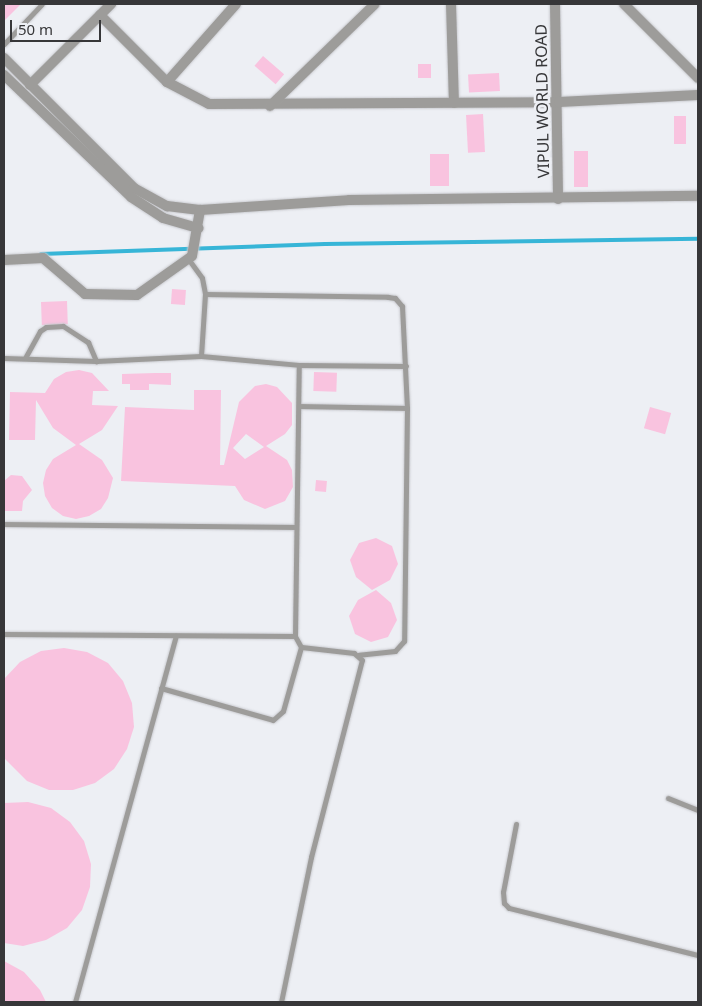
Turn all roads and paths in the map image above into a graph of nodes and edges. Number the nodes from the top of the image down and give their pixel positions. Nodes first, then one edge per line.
1 (42, 4) edge
2 (111, 4) edge
3 (236, 4) edge
4 (374, 4) edge
5 (451, 4) edge
6 (555, 4) edge
7 (624, 4) edge
8 (100, 15) junction
9 (4, 44) edge
10 (4, 58) edge
11 (4, 76) edge
12 (698, 78) edge
13 (167, 82) junction
14 (30, 85) junction
15 (698, 94) edge
16 (559, 102) junction
17 (454, 103) junction
18 (270, 106) junction
19 (698, 196) edge
20 (558, 199) junction
21 (200, 210) junction
22 (199, 228) junction
23 (191, 256) junction
24 (4, 260) edge
25 (205, 294) junction
26 (201, 356) junction
27 (4, 358) edge
28 (25, 358) junction
29 (96, 361) junction
30 (299, 365) junction
31 (406, 366) junction
32 (300, 406) junction
33 (407, 408) junction
34 (4, 524) edge
35 (296, 528) junction
36 (4, 634) edge
37 (176, 636) junction
38 (295, 636) junction
39 (301, 647) junction
40 (359, 655) junction
41 (161, 688) junction
42 (668, 798) dead end
43 (698, 810) edge
44 (516, 824) dead end
45 (698, 955) edge
46 (75, 1002) edge
47 (281, 1002) edge

1 - 9 lane
2 - 8 street
3 - 13 street
4 - 18 street
5 - 17 street
6 - 16 street, VIPUL WORLD ROAD
7 - 12 street
8 - 13 street
8 - 14 street
10 - 14 street
11 - 22 street
13 - 18 street
14 - 21 street
15 - 16 street
16 - 17 street
16 - 20 street, VIPUL WORLD ROAD
17 - 18 street
19 - 20 street
20 - 21 street
21 - 22 street
22 - 23 street
23 - 24 street
23 - 25 lane
25 - 26 lane
25 - 31 lane
26 - 29 lane
26 - 30 lane
27 - 28 lane
28 - 29 lane
28 - 29 lane
30 - 31 lane
30 - 32 lane
31 - 33 lane
32 - 33 lane
32 - 35 lane
33 - 40 lane
34 - 35 lane
35 - 38 lane
36 - 37 lane
37 - 38 lane
37 - 41 lane
38 - 39 lane
39 - 40 lane
39 - 41 lane
40 - 47 lane
41 - 46 lane
42 - 43 lane
44 - 45 lane

